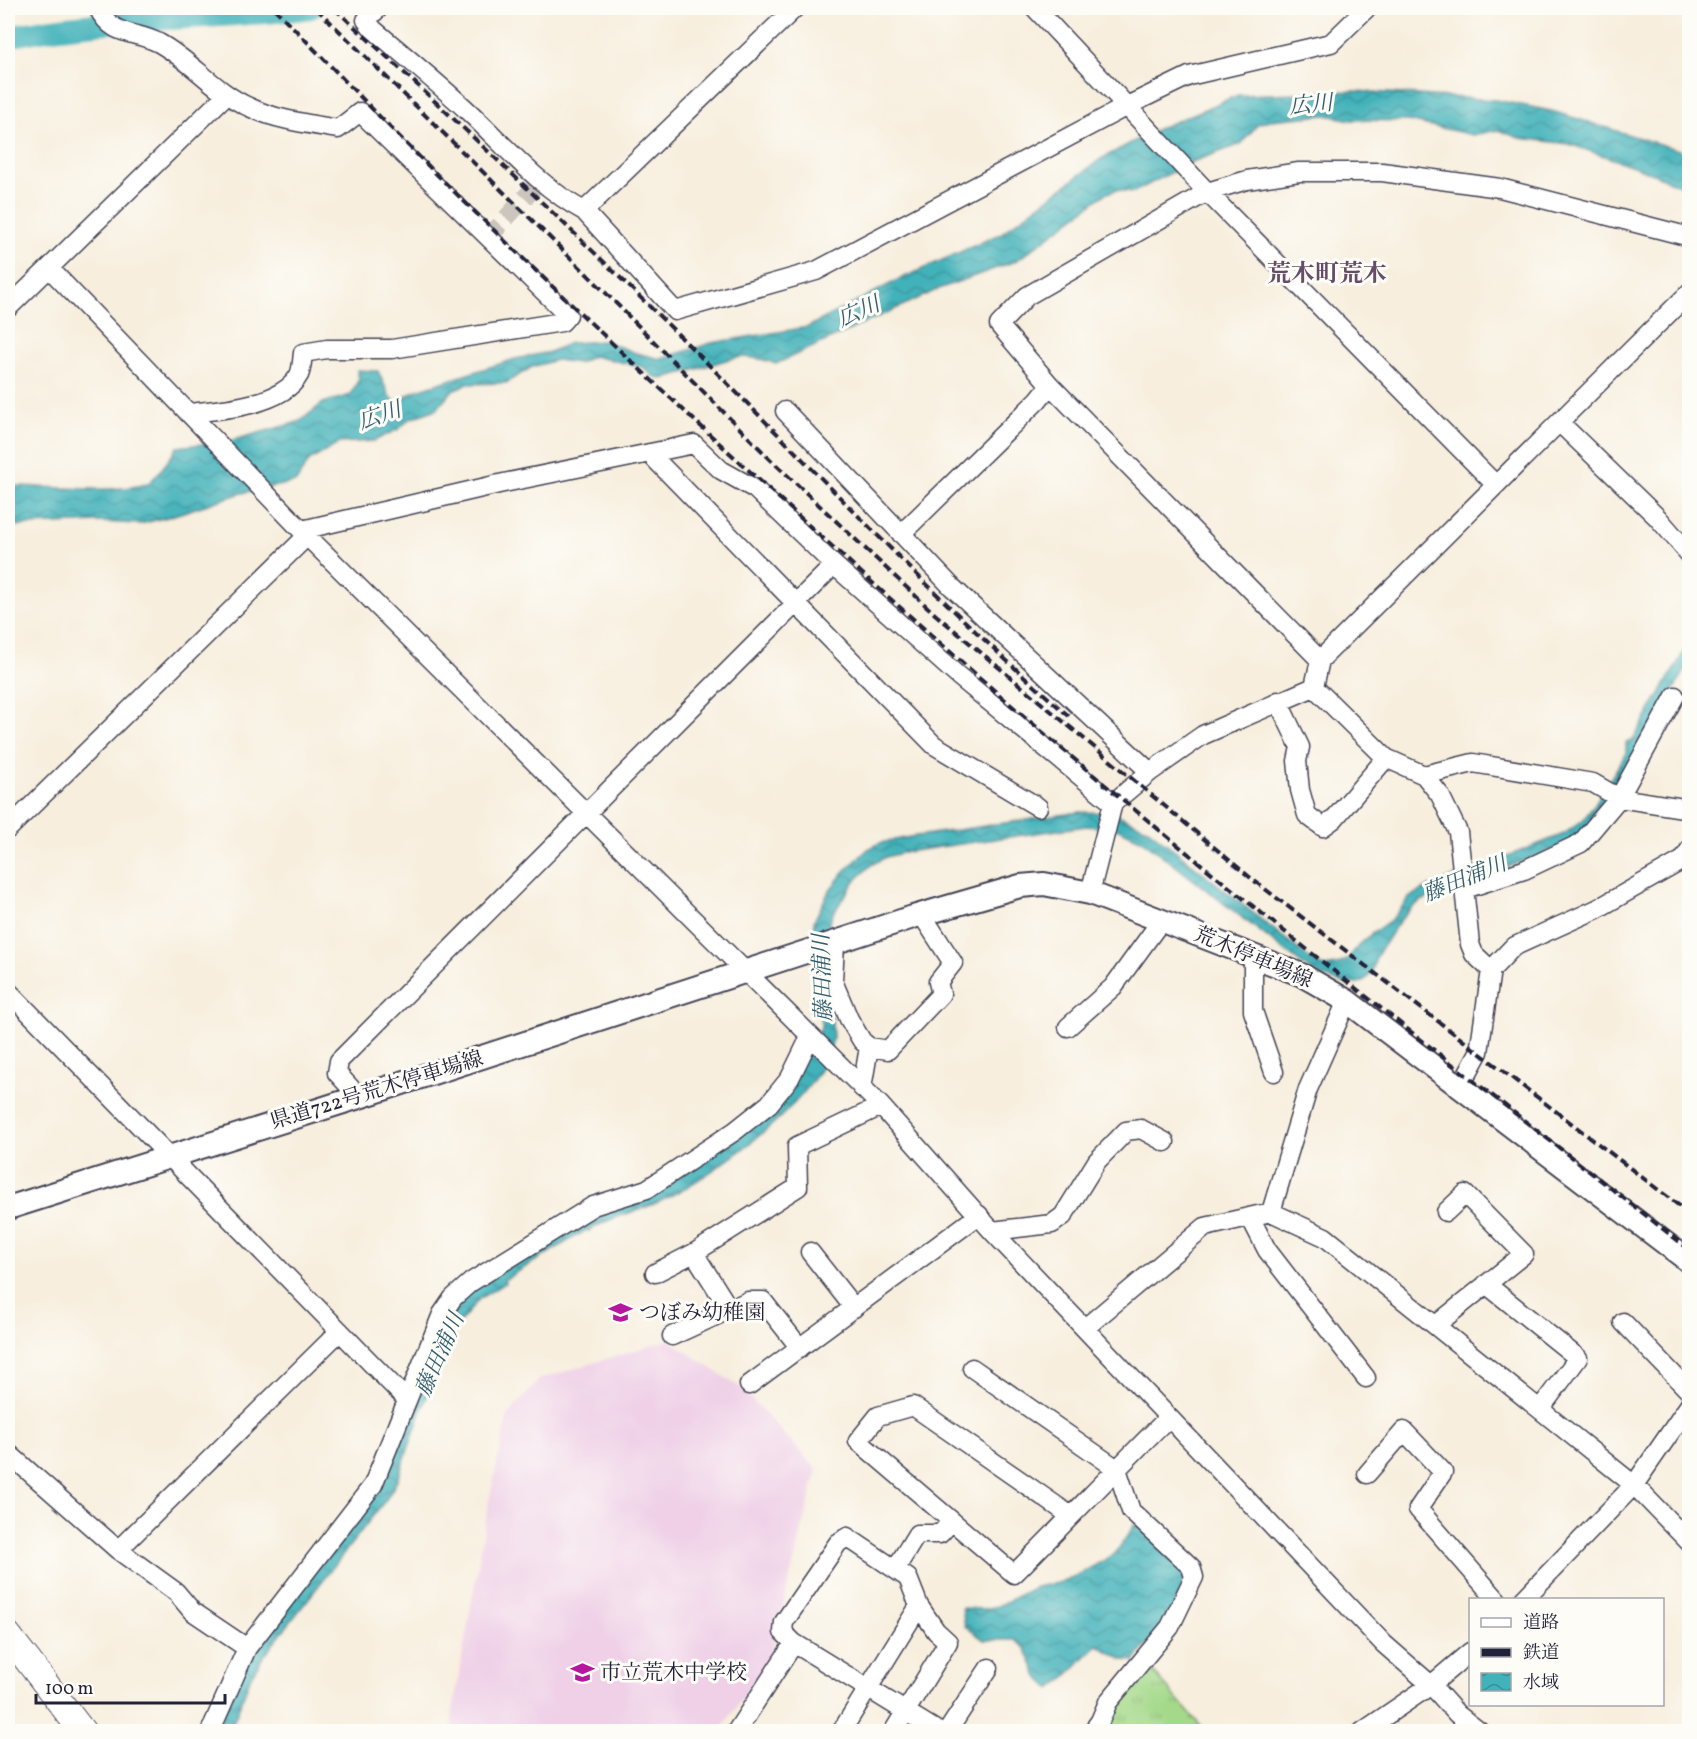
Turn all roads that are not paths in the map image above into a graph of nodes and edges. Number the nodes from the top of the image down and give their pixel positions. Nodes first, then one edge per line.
1 (98, 8) edge
2 (379, 8) edge
3 (795, 8) edge
4 (1035, 8) edge
5 (1367, 8) edge
6 (226, 95) junction
7 (1132, 112) junction
8 (1204, 188) junction
9 (584, 211) junction
10 (1689, 237) edge
11 (48, 267) junction
12 (1689, 292) edge
13 (8, 308) edge
14 (1050, 385) junction
15 (785, 411) dead end
16 (188, 413) junction
17 (1560, 423) junction
18 (649, 453) junction
19 (1495, 484) junction
20 (302, 531) junction
21 (901, 534) junction
22 (1689, 555) edge
23 (834, 565) junction
24 (795, 603) junction
25 (1320, 660) junction
26 (1314, 687) junction
27 (1675, 696) dead end
28 (1278, 702) junction
29 (1386, 758) junction
30 (1150, 772) junction
31 (1424, 775) junction
32 (1619, 798) junction
33 (1113, 803) junction
34 (1038, 807) dead end
35 (1689, 809) edge
36 (586, 811) junction
37 (8, 829) edge
38 (1687, 858) edge
39 (1465, 890) junction
40 (1090, 893) junction
41 (922, 915) junction
42 (1161, 921) junction
43 (835, 944) junction
44 (1253, 956) junction
45 (1491, 970) junction
46 (746, 971) junction
47 (8, 991) edge
48 (1347, 1001) junction
49 (1068, 1027) dead end
50 (810, 1037) junction
51 (869, 1047) junction
52 (1274, 1072) dead end
53 (1460, 1087) junction
54 (862, 1088) junction
55 (359, 1097) junction
56 (881, 1106) junction
57 (1165, 1142) dead end
58 (169, 1155) junction
59 (8, 1208) edge
60 (1271, 1212) junction
61 (1446, 1212) dead end
62 (979, 1215) junction
63 (1250, 1217) junction
64 (992, 1231) junction
65 (810, 1252) dead end
66 (694, 1253) junction
67 (1689, 1262) edge
68 (655, 1273) dead end
69 (1486, 1284) junction
70 (854, 1308) junction
71 (730, 1310) junction
72 (1623, 1322) dead end
73 (1437, 1325) junction
74 (1084, 1328) junction
75 (340, 1331) junction
76 (672, 1336) dead end
77 (800, 1348) junction
78 (972, 1368) dead end
79 (1366, 1378) dead end
80 (749, 1385) dead end
81 (1689, 1392) edge
82 (406, 1399) junction
83 (1689, 1404) edge
84 (1540, 1409) junction
85 (1168, 1418) junction
86 (8, 1453) edge
87 (1117, 1469) junction
88 (1367, 1474) dead end
89 (1634, 1485) junction
90 (1071, 1516) junction
91 (952, 1521) junction
92 (1689, 1543) edge
93 (118, 1550) junction
94 (896, 1568) junction
95 (1496, 1598) edge
96 (1524, 1598) edge
97 (919, 1606) junction
98 (8, 1635) edge
99 (794, 1643) junction
100 (247, 1648) junction
101 (1469, 1653) edge
102 (989, 1668) dead end
103 (1431, 1685) junction
104 (868, 1687) junction
105 (905, 1710) junction
106 (1457, 1723) edge
107 (83, 1731) edge
108 (210, 1731) edge
109 (736, 1731) edge
110 (841, 1731) edge
111 (892, 1731) edge
112 (939, 1731) edge
113 (947, 1731) edge
114 (1092, 1731) edge
115 (1362, 1731) edge
116 (1480, 1731) edge

1 - 6 street
2 - 9 street
3 - 9 street
4 - 7 street
5 - 7 street
6 - 11 street
6 - 16 street
7 - 8 street
7 - 9 street
8 - 10 street
8 - 14 street
8 - 19 street
11 - 13 street
11 - 16 street
12 - 17 street
14 - 21 street
14 - 25 street
15 - 21 street
16 - 20 street
17 - 19 street
17 - 22 street
18 - 20 street
18 - 23 street
18 - 24 street
19 - 25 street
20 - 36 street
20 - 37 street
21 - 30 street
23 - 24 street
23 - 33 street
24 - 34 street
24 - 36 street
25 - 26 street
26 - 28 street
26 - 29 street
27 - 32 street
28 - 29 street
28 - 30 street
29 - 31 street
30 - 33 street
31 - 32 street
31 - 39 street
32 - 35 street
32 - 39 street
33 - 40 street
36 - 46 street
36 - 55 street
38 - 45 street
39 - 45 street
40 - 41 main road, 荒木停車場線
40 - 42 main road, 荒木停車場線
41 - 43 main road, 荒木停車場線
41 - 51 street
42 - 44 main road, 荒木停車場線
42 - 49 street
43 - 46 main road, 荒木停車場線
43 - 51 street
44 - 48 main road, 荒木停車場線
44 - 52 street
45 - 53 street
46 - 50 street
46 - 55 main road, 県道722号荒木停車場線
47 - 58 street
48 - 53 main road, 荒木停車場線
48 - 60 street
50 - 54 street
50 - 82 street
51 - 54 street
53 - 67 main road, 荒木停車場線
54 - 56 street
55 - 58 main road, 県道722号荒木停車場線
56 - 62 street
56 - 66 street
57 - 64 street
58 - 59 main road, 県道722号荒木停車場線
58 - 75 street
60 - 63 street
60 - 73 street
61 - 69 street
62 - 64 street
62 - 70 street
63 - 74 street
63 - 79 street
64 - 74 street
65 - 70 street
66 - 68 street
66 - 71 street
69 - 73 street
69 - 84 street
70 - 77 street
71 - 76 street
71 - 77 street
72 - 81 street
73 - 84 street
74 - 85 street
75 - 82 street
75 - 93 street
77 - 80 street
78 - 87 street
82 - 100 street
83 - 89 street
84 - 89 street
85 - 87 street
85 - 103 street
86 - 93 street
87 - 90 street
87 - 114 street
88 - 95 street
89 - 92 street
89 - 96 street
90 - 91 street
90 - 91 street
91 - 94 street
93 - 100 street
94 - 97 street
94 - 99 street
97 - 104 street
97 - 105 street
98 - 107 highway
99 - 104 street
99 - 109 street
100 - 108 street
101 - 103 street
102 - 113 street
103 - 106 street
103 - 115 street
104 - 105 street
104 - 110 street
105 - 111 street
105 - 112 street
106 - 116 street

